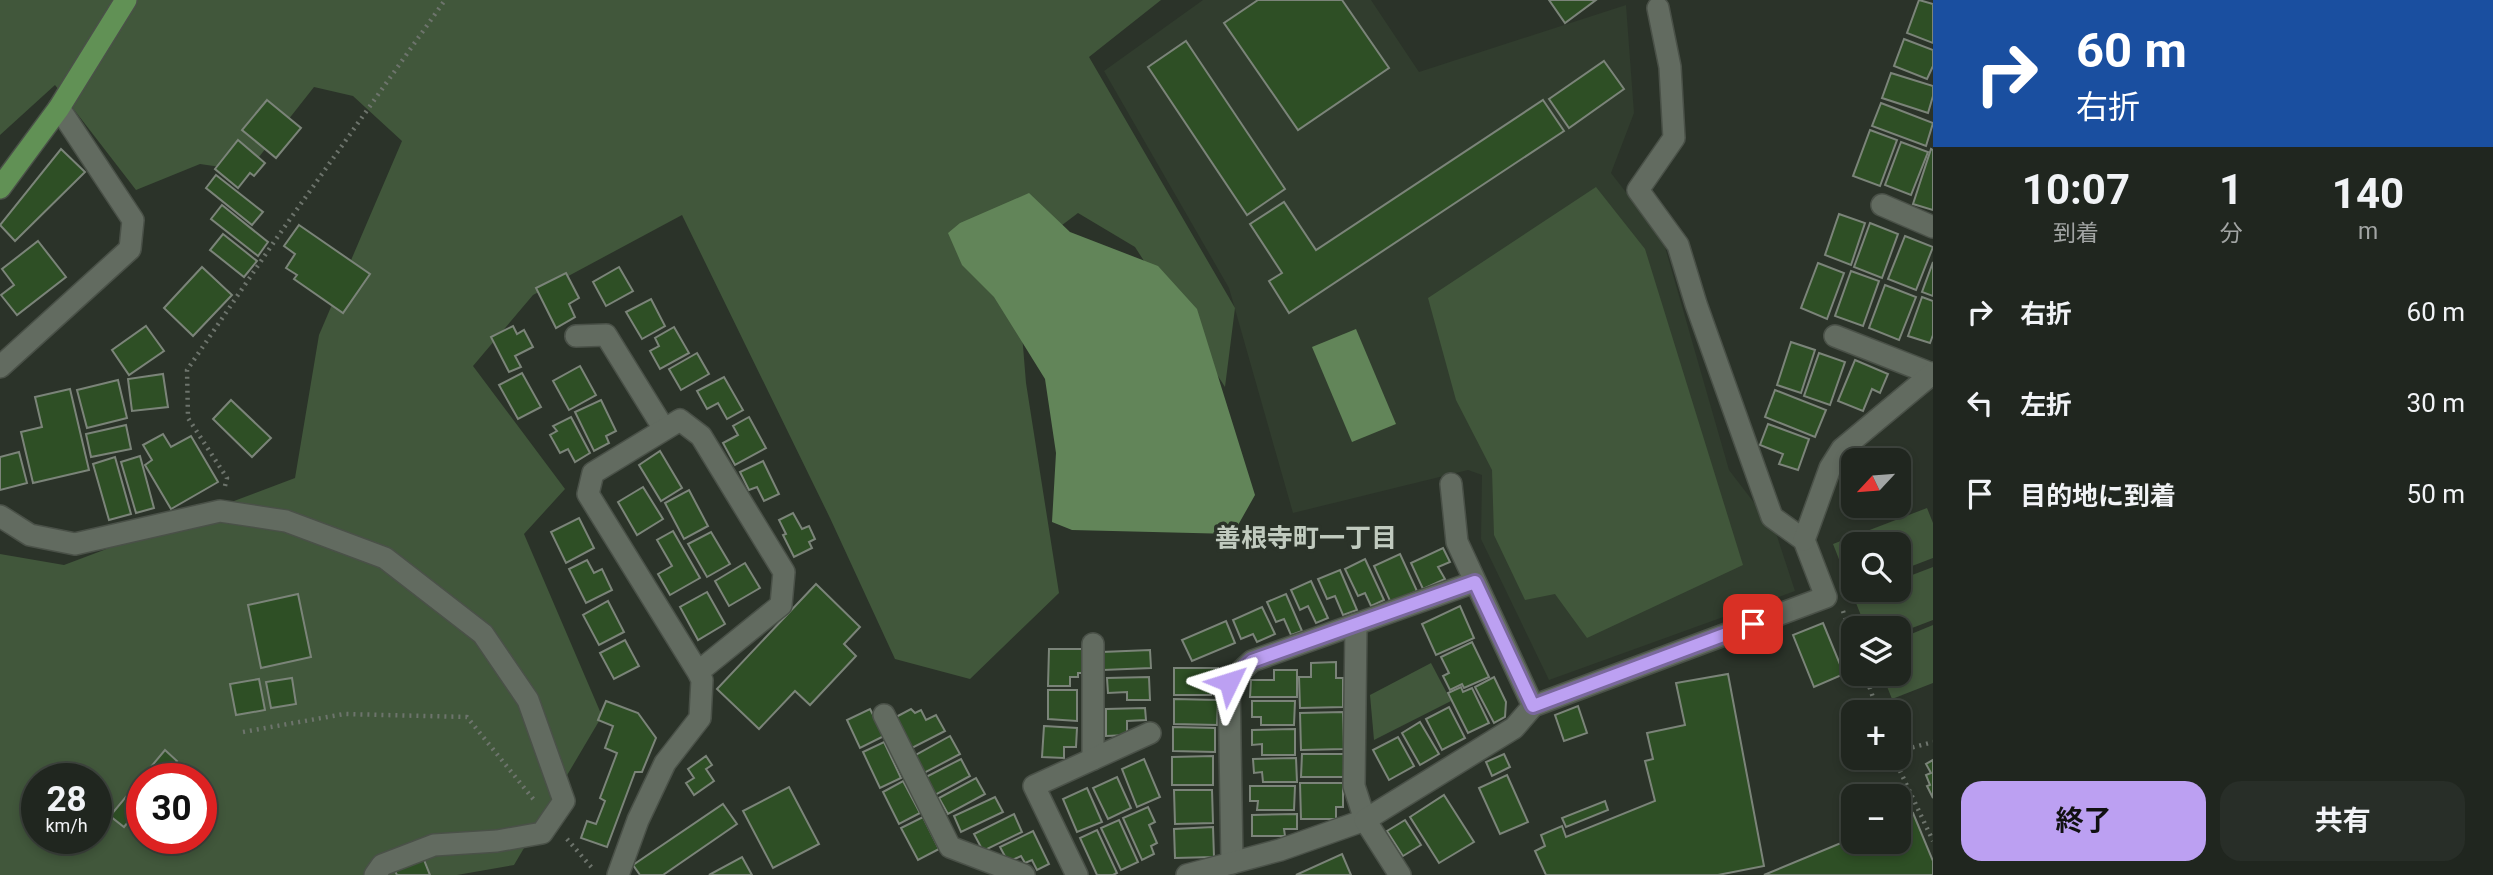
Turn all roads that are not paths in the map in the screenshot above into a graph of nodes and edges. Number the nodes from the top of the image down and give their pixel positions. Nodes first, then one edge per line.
1 (126, 0) edge
2 (1658, 8) dead end
3 (59, 107) junction
4 (0, 188) edge
5 (1882, 205) dead end
6 (1933, 227) edge
7 (576, 336) dead end
8 (1835, 336) dead end
9 (0, 367) edge
10 (1933, 373) edge
11 (664, 429) junction
12 (1451, 484) dead end
13 (0, 516) edge
14 (1804, 540) junction
15 (1475, 582) junction
16 (1356, 624) junction
17 (1093, 643) dead end
18 (698, 672) junction
19 (1533, 706) junction
20 (884, 715) dead end
21 (1150, 733) dead end
22 (1093, 759) junction
23 (1365, 820) junction
24 (1262, 855) junction
25 (1232, 863) junction
26 (375, 875) edge
27 (618, 875) edge
28 (1024, 875) edge
29 (1076, 875) edge
30 (1187, 875) edge
31 (1270, 875) edge
32 (1400, 875) edge

1 - 3 main road
2 - 14 street
3 - 4 main road
3 - 9 street
5 - 6 street
7 - 11 street
8 - 10 street
10 - 14 street
11 - 18 street
11 - 18 street
12 - 15 street
13 - 26 street
14 - 19 street
15 - 16 street
15 - 19 street
16 - 23 street
16 - 25 street
17 - 22 street
18 - 27 street
19 - 23 street
20 - 28 street
21 - 22 street
22 - 29 street
23 - 24 street
23 - 32 street
24 - 25 street
24 - 31 street
25 - 30 street

